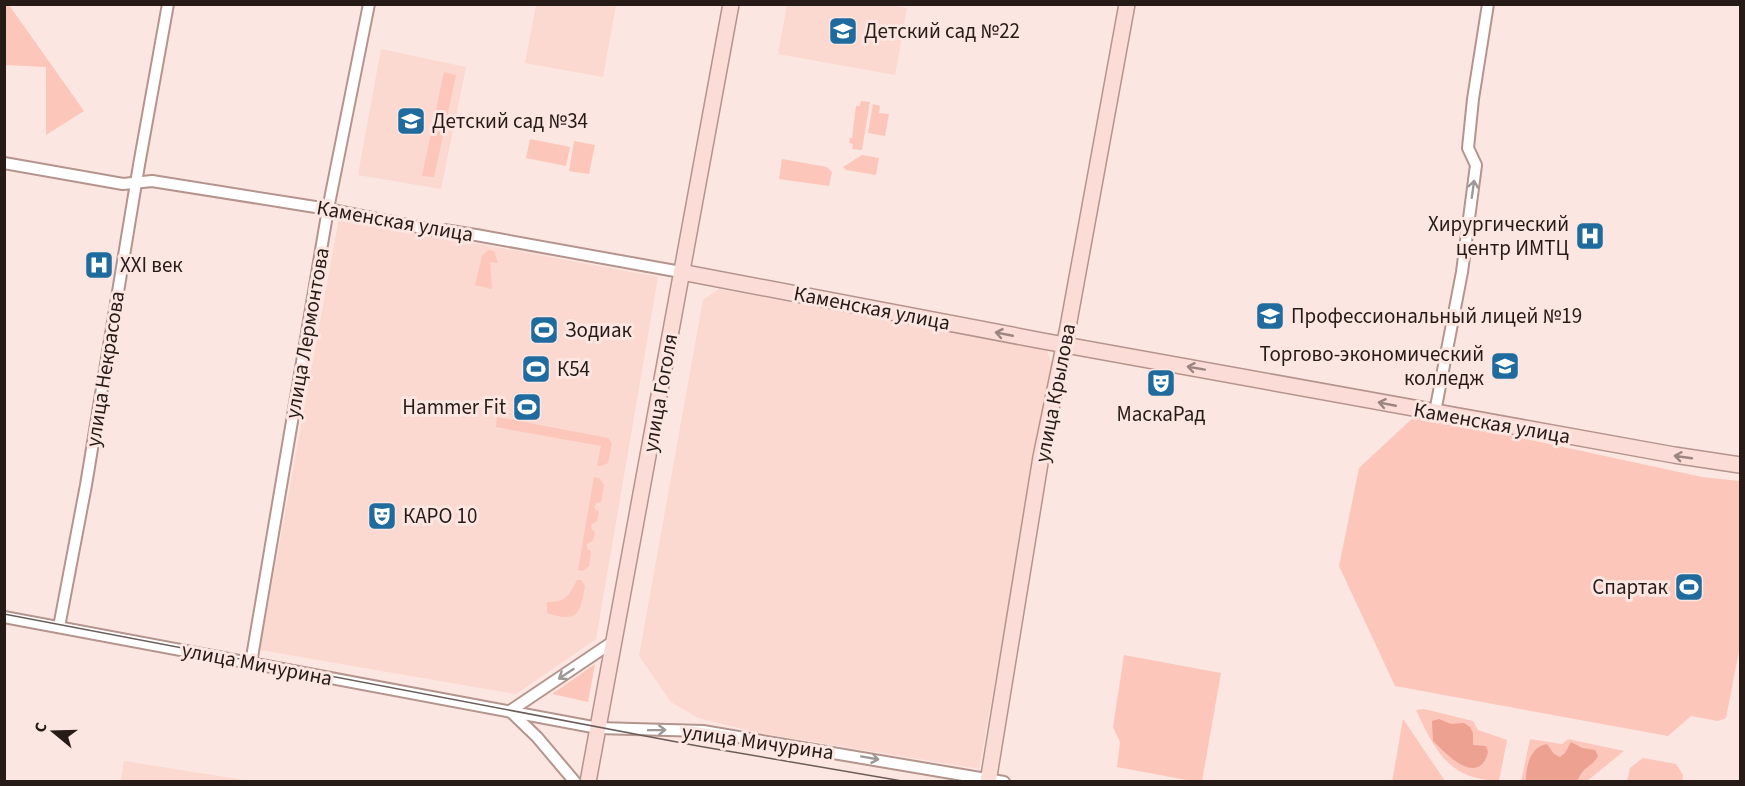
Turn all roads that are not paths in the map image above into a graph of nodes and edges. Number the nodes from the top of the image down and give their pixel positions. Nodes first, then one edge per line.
1 (168, 4) edge
2 (369, 4) edge
3 (731, 4) edge
4 (1127, 4) edge
5 (1488, 4) edge
6 (4, 163) edge
7 (136, 183) junction
8 (328, 209) junction
9 (681, 272) junction
10 (1065, 344) junction
11 (1435, 412) junction
12 (1740, 465) edge
13 (4, 617) edge
14 (59, 627) junction
15 (614, 641) junction
16 (251, 663) junction
17 (510, 711) junction
18 (598, 728) junction
19 (994, 780) edge
20 (575, 782) edge
21 (588, 782) edge

1 - 7 street, улица Некрасова
2 - 8 street, улица Лермонтова
3 - 9 street, улица Гоголя
4 - 10 street, улица Крылова
11 -> 5 street
6 - 7 street, Каменская улица
7 - 8 street, Каменская улица
7 - 14 street, улица Некрасова
8 - 9 street, Каменская улица
8 - 16 street, улица Лермонтова
10 -> 9 street, Каменская улица
9 - 15 street, улица Гоголя
11 -> 10 street, Каменская улица
10 - 19 street, улица Крылова
12 -> 11 street, Каменская улица
13 - 14 street, улица Мичурина
14 - 16 street, улица Мичурина
15 -> 17 street
15 - 18 street, улица Гоголя
16 - 17 street, улица Мичурина
17 - 18 street, улица Мичурина
17 - 20 street
18 -> 19 street, улица Мичурина
18 - 21 street, улица Гоголя

